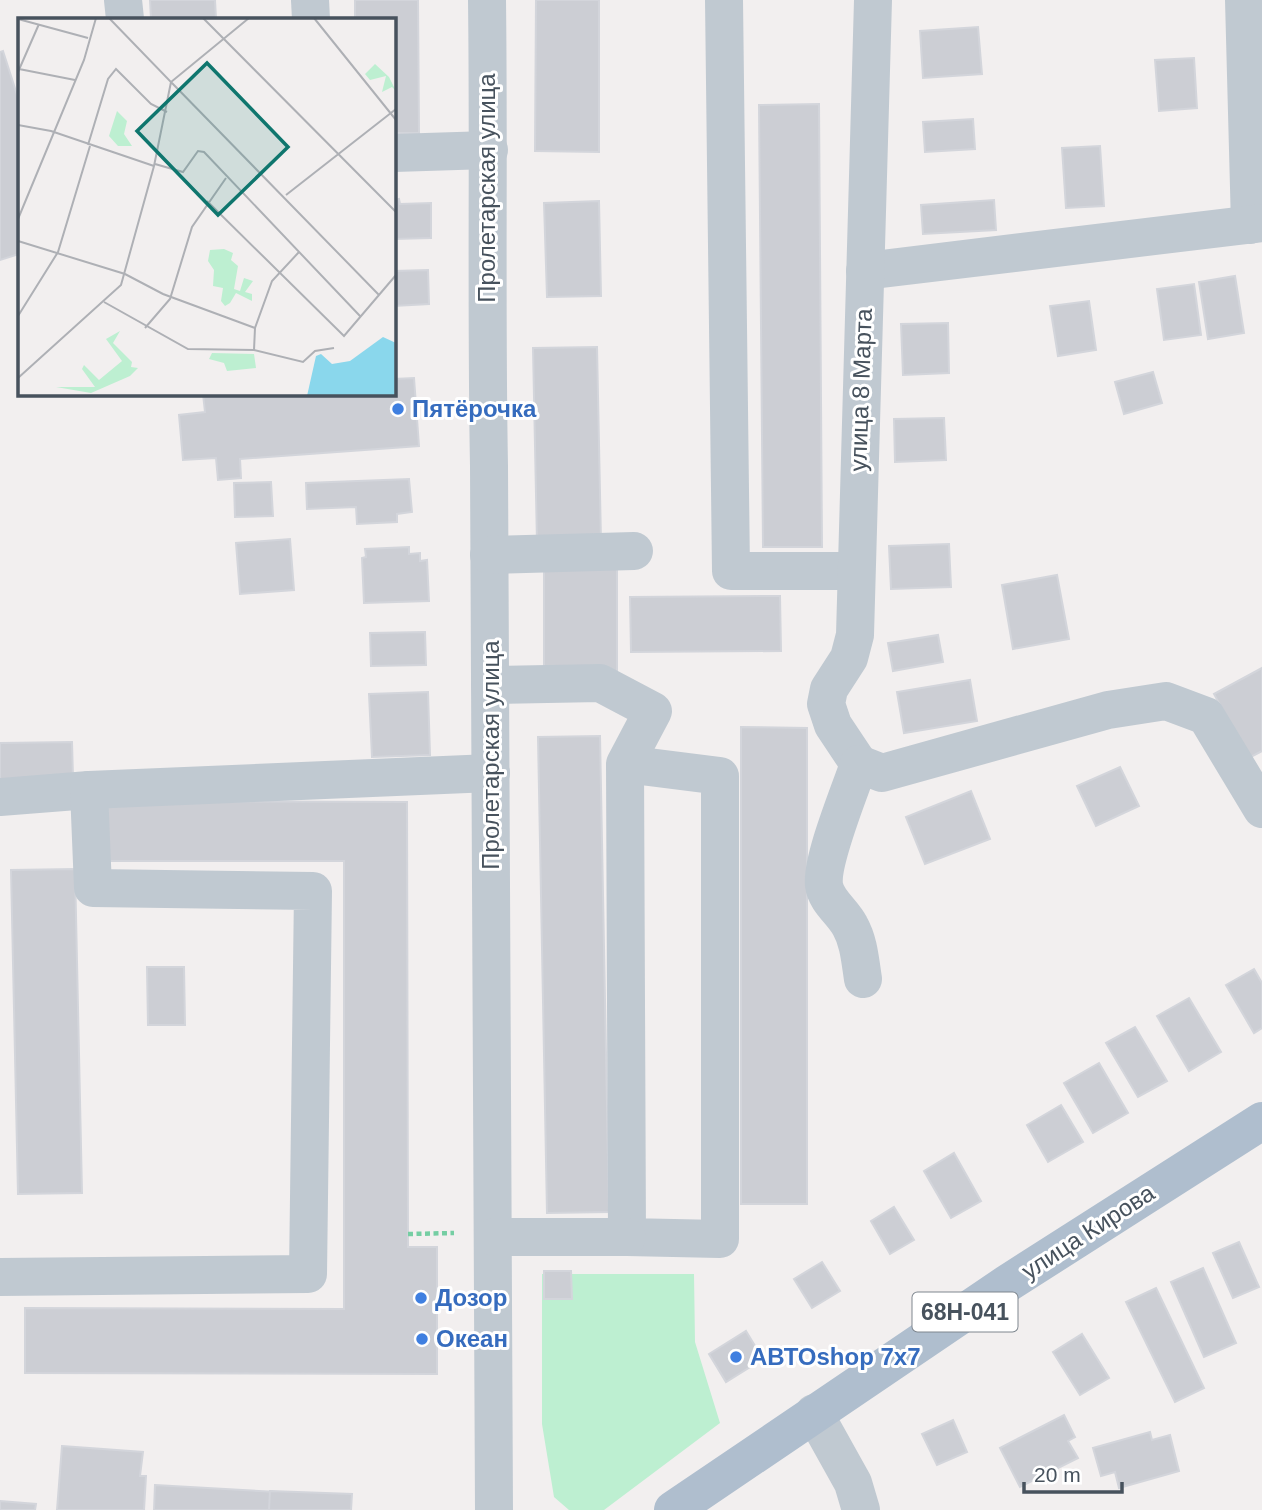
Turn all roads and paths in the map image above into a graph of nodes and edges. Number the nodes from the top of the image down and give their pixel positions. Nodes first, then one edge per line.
1 (123, 0) edge
2 (310, 0) edge
3 (488, 0) edge
4 (724, 0) edge
5 (873, 0) edge
6 (1244, 0) edge
7 (125, 18) edge
8 (311, 18) edge
9 (489, 150) junction
10 (396, 153) edge
11 (1256, 224) edge
12 (865, 271) junction
13 (634, 551) dead end
14 (489, 555) junction
15 (856, 571) junction
16 (490, 685) junction
17 (625, 764) junction
18 (859, 764) junction
19 (491, 773) junction
20 (89, 790) junction
21 (0, 797) edge
22 (1262, 809) edge
23 (863, 979) dead end
24 (1262, 1121) edge
25 (454, 1233) dead end
26 (408, 1234) dead end
27 (494, 1237) junction
28 (627, 1237) junction
29 (0, 1276) edge
30 (814, 1413) junction
31 (495, 1508) edge
32 (673, 1510) edge
33 (861, 1510) edge

1 - 7 street
2 - 8 street
3 - 9 street, Пролетарская улица
4 - 15 street
5 - 12 street, улица 8 Марта
6 - 11 street
9 - 10 street
9 - 14 street, Пролетарская улица
11 - 12 street
12 - 15 street, улица 8 Марта
13 - 14 street
14 - 16 street, Пролетарская улица
15 - 18 street, улица 8 Марта
16 - 17 street
16 - 19 street, Пролетарская улица
17 - 28 street
17 - 28 street
18 - 22 street
18 - 23 street
19 - 20 street
19 - 27 street, Пролетарская улица
20 - 21 street
20 - 29 street
24 - 30 main road, улица Кирова / 68Н-041
25 - 26 path
27 - 28 street
27 - 31 street, Пролетарская улица
30 - 32 main road, улица Кирова / 68Н-041
30 - 33 street

